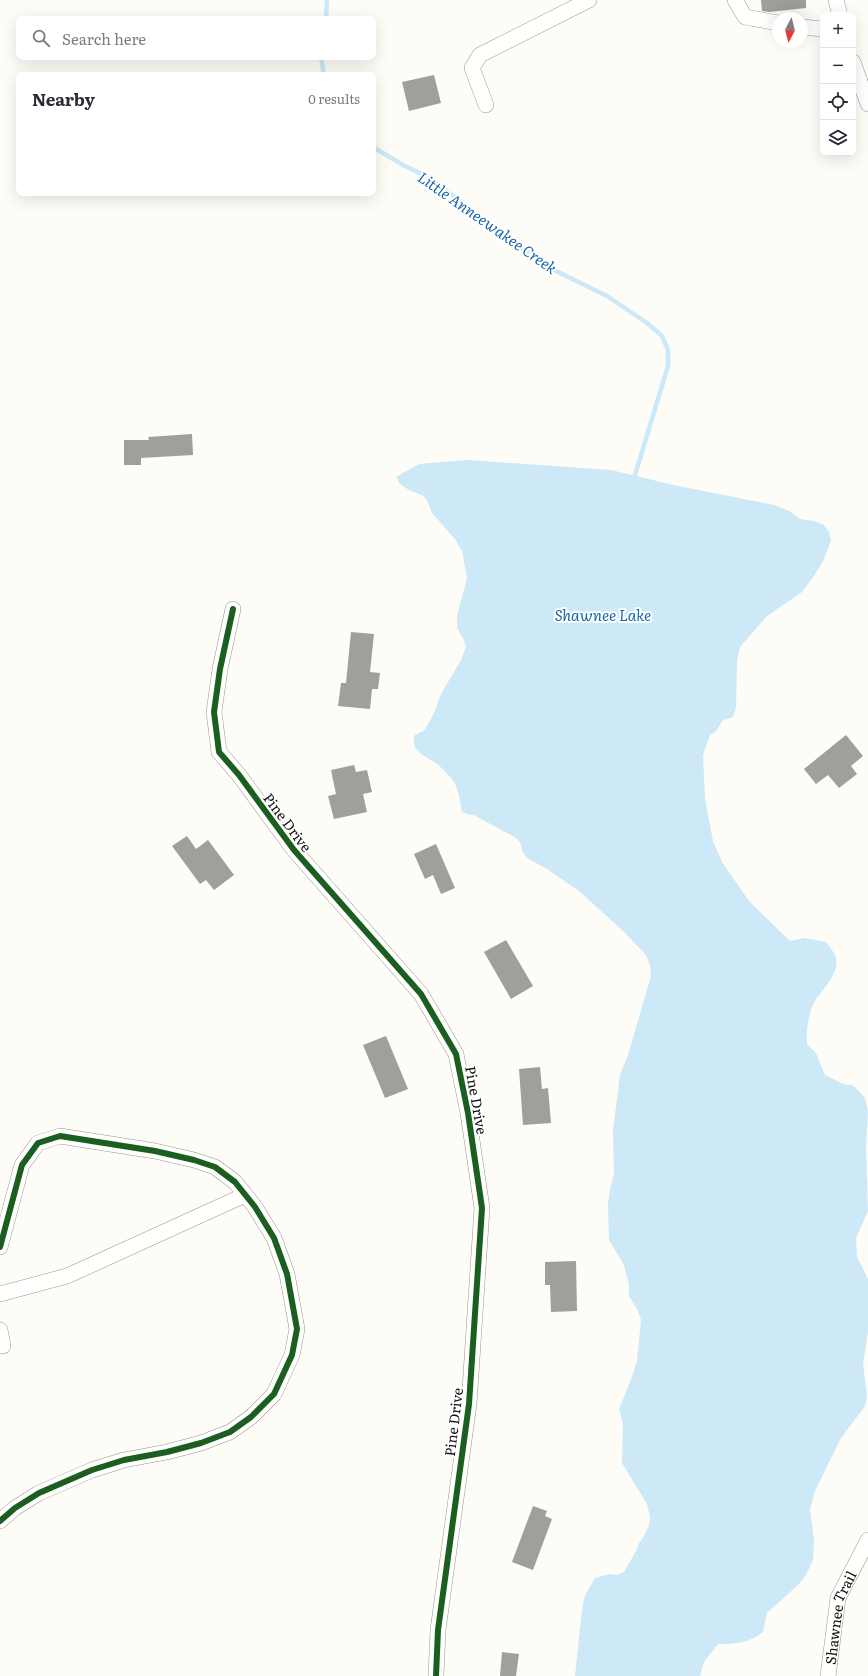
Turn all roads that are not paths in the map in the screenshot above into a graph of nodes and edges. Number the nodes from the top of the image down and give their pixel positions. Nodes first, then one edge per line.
1 (589, 0) edge
2 (735, 0) edge
3 (836, 0) edge
4 (839, 12) edge
5 (772, 22) edge
6 (808, 27) edge
7 (820, 28) edge
8 (856, 70) edge
9 (868, 104) edge
10 (486, 105) dead end
11 (233, 609) dead end
12 (245, 1195) junction
13 (0, 1247) edge
14 (0, 1294) edge
15 (0, 1330) edge
16 (3, 1346) dead end
17 (0, 1521) edge
18 (868, 1540) edge
19 (436, 1676) edge
20 (828, 1676) edge

1 - 10 street
2 - 5 street
3 - 4 street
6 - 7 street
8 - 9 street
11 - 19 street, Pine Drive
12 - 13 street
12 - 14 street
12 - 17 street
15 - 16 street
18 - 20 street, Shawnee Trail

